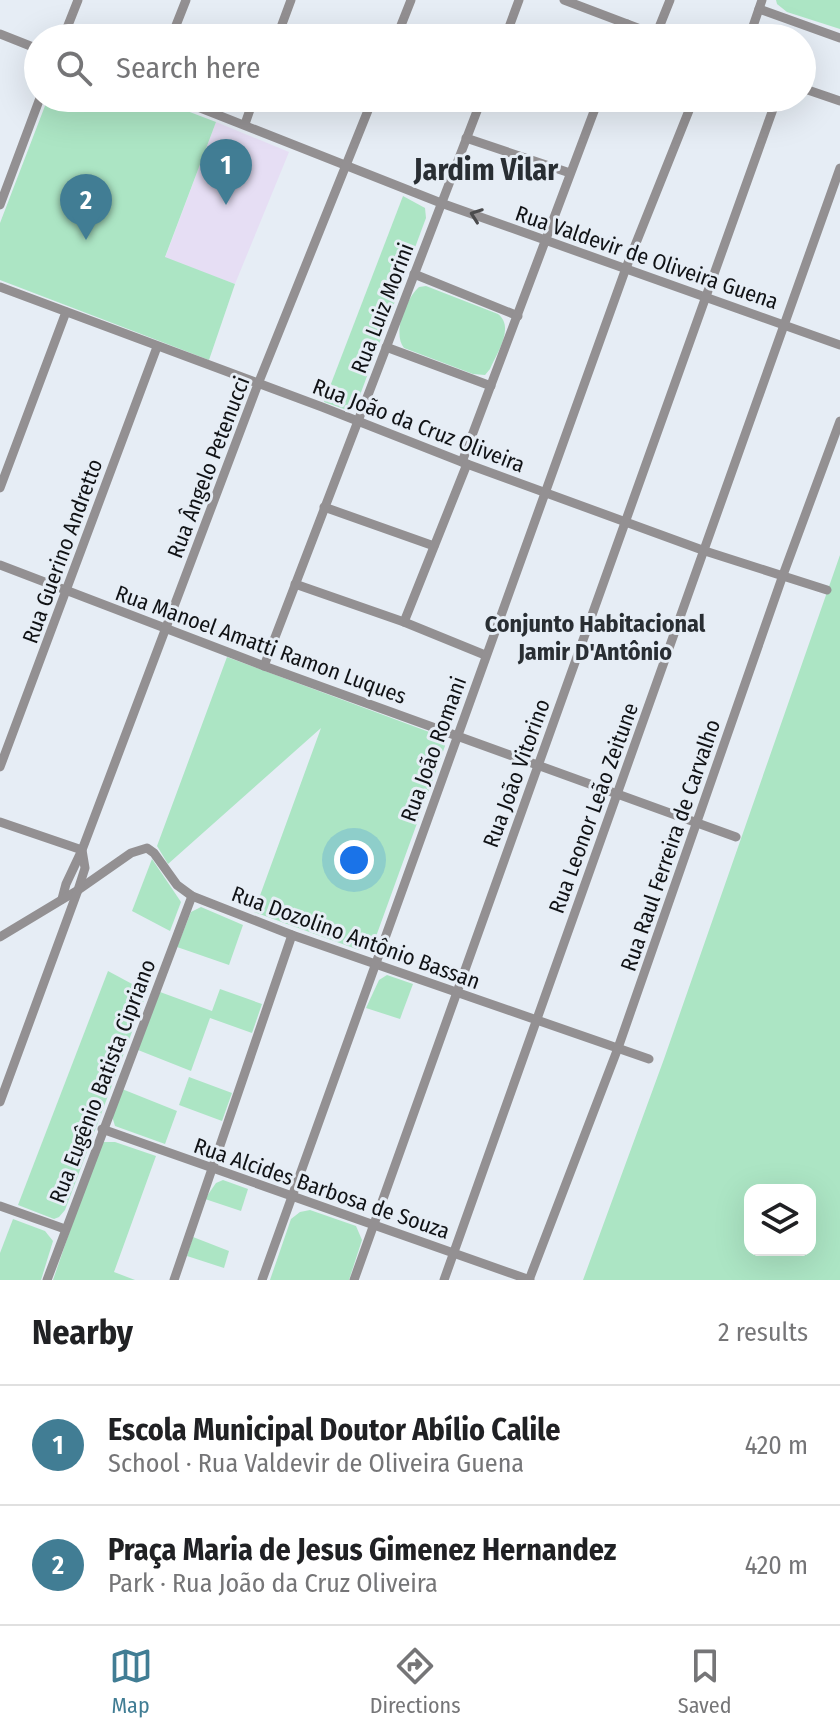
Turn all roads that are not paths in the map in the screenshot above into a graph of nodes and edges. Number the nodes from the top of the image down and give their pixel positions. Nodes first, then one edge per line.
1 (78, 0) edge
2 (186, 0) edge
3 (291, 0) edge
4 (411, 0) edge
5 (519, 0) edge
6 (564, 0) edge
7 (670, 0) edge
8 (760, 4) edge
9 (69, 24) edge
10 (177, 24) edge
11 (282, 24) edge
12 (402, 24) edge
13 (510, 24) edge
14 (627, 24) edge
15 (663, 24) edge
16 (754, 24) edge
17 (807, 24) edge
18 (816, 28) edge
19 (0, 34) edge
20 (840, 38) edge
21 (24, 43) edge
22 (816, 93) edge
23 (840, 101) edge
24 (35, 112) edge
25 (213, 112) edge
26 (249, 112) edge
27 (367, 112) edge
28 (476, 112) edge
29 (593, 112) edge
30 (688, 112) edge
31 (772, 112) edge
32 (245, 124) junction
33 (466, 138) junction
34 (346, 166) junction
35 (840, 168) edge
36 (570, 173) junction
37 (441, 203) junction
38 (0, 205) edge
39 (546, 240) junction
40 (626, 268) junction
41 (414, 274) junction
42 (0, 287) edge
43 (706, 297) junction
44 (66, 312) junction
45 (518, 316) junction
46 (786, 325) junction
47 (840, 345) edge
48 (157, 347) junction
49 (386, 347) junction
50 (258, 384) junction
51 (491, 386) junction
52 (358, 421) junction
53 (840, 421) edge
54 (464, 463) junction
55 (0, 488) edge
56 (545, 492) junction
57 (324, 507) junction
58 (627, 521) junction
59 (434, 546) junction
60 (705, 551) junction
61 (0, 565) edge
62 (783, 575) junction
63 (295, 584) junction
64 (827, 590) dead end
65 (67, 591) junction
66 (404, 622) junction
67 (166, 628) junction
68 (485, 655) junction
69 (264, 666) junction
70 (457, 736) junction
71 (538, 764) junction
72 (0, 767) edge
73 (617, 793) junction
74 (0, 822) edge
75 (698, 822) junction
76 (736, 837) dead end
77 (82, 850) junction
78 (78, 890) junction
79 (192, 896) junction
80 (62, 899) junction
81 (292, 935) junction
82 (0, 937) edge
83 (375, 963) junction
84 (456, 993) junction
85 (537, 1019) junction
86 (618, 1048) junction
87 (649, 1059) dead end
88 (0, 1102) edge
89 (102, 1129) junction
90 (210, 1168) junction
91 (291, 1198) junction
92 (0, 1206) edge
93 (372, 1226) junction
94 (65, 1229) junction
95 (452, 1253) junction
96 (47, 1280) edge
97 (174, 1280) edge
98 (262, 1280) edge
99 (354, 1280) edge
100 (444, 1280) edge
101 (530, 1280) edge

1 - 9 street
2 - 10 street
3 - 11 street
4 - 12 street
5 - 13 street
6 - 14 street
7 - 15 street
8 - 16 street
8 - 17 street
18 - 20 street
19 - 21 street
22 - 23 street
24 - 38 street
25 - 32 street, Rua Valdevir de Oliveira Guena
26 - 32 street
27 - 34 street, Rua Ângelo Petenucci
28 - 33 street, Rua Luiz Morini
29 - 36 street
30 - 40 street, Rua João Romani
31 - 43 street, Rua João Vitorino
32 - 34 street, Rua Valdevir de Oliveira Guena
33 - 36 street
33 - 37 street, Rua Luiz Morini
34 - 37 street, Rua Valdevir de Oliveira Guena
34 - 50 street, Rua Ângelo Petenucci
35 - 46 street, Rua Leonor Leão Zeitune
36 - 39 street
39 -> 37 street, Rua Valdevir de Oliveira Guena
37 - 41 street, Rua Luiz Morini
39 - 40 street, Rua Valdevir de Oliveira Guena
39 - 45 street
40 - 43 street, Rua Valdevir de Oliveira Guena
40 - 56 street, Rua João Romani
41 - 45 street
41 - 49 street, Rua Luiz Morini
42 - 44 street, Rua João da Cruz Oliveira
43 - 46 street, Rua Valdevir de Oliveira Guena
43 - 58 street, Rua João Vitorino
44 - 48 street, Rua João da Cruz Oliveira
44 - 55 street
45 - 51 street
46 - 47 street, Rua Valdevir de Oliveira Guena
46 - 60 street, Rua Leonor Leão Zeitune
48 - 50 street, Rua João da Cruz Oliveira
48 - 65 street, Rua Guerino Andretto
49 - 51 street
49 - 52 street, Rua Luiz Morini
50 - 52 street, Rua João da Cruz Oliveira
50 - 67 street, Rua Ângelo Petenucci
51 - 54 street
52 - 54 street, Rua João da Cruz Oliveira
52 - 57 street, Rua Luiz Morini
53 - 62 street, Rua Raul Ferreira de Carvalho
54 - 56 street, Rua João da Cruz Oliveira
54 - 59 street
56 - 58 street, Rua João da Cruz Oliveira
56 - 68 street, Rua João Romani
57 - 59 street
57 - 63 street, Rua Luiz Morini
58 - 60 street, Rua João da Cruz Oliveira
58 - 71 street, Rua João Vitorino
59 - 66 street
60 - 62 street, Rua João da Cruz Oliveira
60 - 73 street, Rua Leonor Leão Zeitune
61 - 65 street, Rua Manoel Amatti Ramon Luques
62 - 64 street, Rua João da Cruz Oliveira
62 - 75 street, Rua Raul Ferreira de Carvalho
63 - 66 street
63 - 69 street, Rua Luiz Morini
65 - 67 street, Rua Manoel Amatti Ramon Luques
65 - 72 street, Rua Guerino Andretto
66 - 68 street
67 - 69 street, Rua Manoel Amatti Ramon Luques
67 - 77 street, Rua Ângelo Petenucci
68 - 70 street, Rua João Romani
69 - 70 street, Rua Manoel Amatti Ramon Luques
70 - 71 street, Rua Manoel Amatti Ramon Luques
70 - 83 street, Rua João Romani
71 - 73 street, Rua Manoel Amatti Ramon Luques
71 - 84 street, Rua João Vitorino
73 - 75 street, Rua Manoel Amatti Ramon Luques
73 - 85 street, Rua Leonor Leão Zeitune
74 - 77 street
75 - 76 street, Rua Manoel Amatti Ramon Luques
75 - 86 street, Rua Raul Ferreira de Carvalho
77 - 78 street, Rua Ângelo Petenucci
77 - 80 street, Rua Ângelo Petenucci
78 - 79 street, Rua Dozolino Antônio Bassan
78 - 80 street
78 - 88 street, Rua Ângelo Petenucci
79 - 81 street, Rua Dozolino Antônio Bassan
79 - 89 street, Rua Eugênio Batista Cipriano
80 - 82 street
81 - 83 street, Rua Dozolino Antônio Bassan
81 - 90 street
83 - 84 street, Rua Dozolino Antônio Bassan
83 - 91 street, Rua João Romani
84 - 85 street, Rua Dozolino Antônio Bassan
84 - 93 street, Rua João Vitorino
85 - 86 street, Rua Dozolino Antônio Bassan
85 - 95 street, Rua Leonor Leão Zeitune
86 - 87 street, Rua Dozolino Antônio Bassan
86 - 101 street, Rua Raul Ferreira de Carvalho
89 - 90 street, Rua Alcides Barbosa de Souza
89 - 94 street, Rua Eugênio Batista Cipriano
90 - 91 street, Rua Alcides Barbosa de Souza
90 - 97 street
91 - 93 street, Rua Alcides Barbosa de Souza
91 - 98 street, Rua João Romani
92 - 94 street
93 - 95 street, Rua Alcides Barbosa de Souza
93 - 99 street, Rua João Vitorino
94 - 96 street, Rua Eugênio Batista Cipriano
95 - 100 street, Rua Leonor Leão Zeitune
95 - 101 street, Rua Alcides Barbosa de Souza

